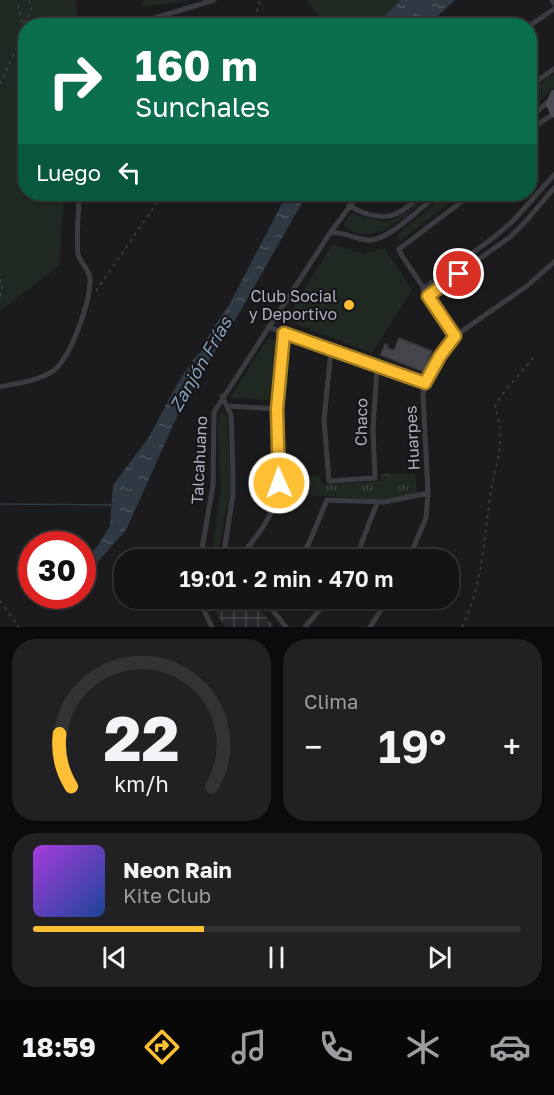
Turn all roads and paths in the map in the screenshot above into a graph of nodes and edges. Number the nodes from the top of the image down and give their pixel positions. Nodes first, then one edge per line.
1 (17, 0) edge
2 (29, 0) edge
3 (214, 0) edge
4 (260, 0) edge
5 (554, 9) edge
6 (21, 18) edge
7 (28, 18) edge
8 (155, 18) edge
9 (255, 18) edge
10 (537, 21) edge
11 (18, 45) edge
12 (554, 69) edge
13 (537, 81) edge
14 (0, 84) edge
15 (552, 97) edge
16 (537, 111) edge
17 (554, 114) edge
18 (537, 126) edge
19 (554, 175) edge
20 (554, 188) edge
21 (537, 194) edge
22 (79, 201) edge
23 (158, 201) edge
24 (353, 201) edge
25 (414, 201) edge
26 (429, 201) edge
27 (463, 201) edge
28 (531, 201) edge
29 (349, 206) junction
30 (330, 233) junction
31 (554, 262) edge
32 (0, 279) edge
33 (423, 289) junction
34 (428, 296) junction
35 (0, 300) edge
36 (86, 304) junction
37 (268, 327) junction
38 (284, 333) junction
39 (455, 336) junction
40 (331, 350) junction
41 (534, 357) dead end
42 (377, 367) junction
43 (425, 383) junction
44 (0, 387) edge
45 (222, 396) junction
46 (227, 406) junction
47 (277, 409) junction
48 (428, 493) junction
49 (377, 503) junction
50 (202, 549) edge
51 (226, 549) edge
52 (246, 549) edge
53 (306, 549) edge
54 (359, 549) edge
55 (413, 549) edge
56 (0, 601) edge
57 (203, 609) edge
58 (272, 609) edge
59 (321, 609) edge
60 (382, 609) edge
61 (19, 627) edge
62 (212, 627) edge
63 (286, 627) edge
64 (305, 627) edge
65 (370, 627) edge
66 (462, 627) edge

1 - 6 path
2 - 7 path
3 - 8 street
4 - 9 path
5 - 10 street
11 - 14 path
12 - 13 street
15 - 16 street
15 - 17 street
17 - 18 street
19 - 21 street
20 - 34 street
22 - 36 street
23 - 36 path
24 - 29 street, Talcahuano
25 - 29 street
26 - 30 street
27 - 33 street
28 - 33 street
29 - 30 street, Talcahuano
30 - 37 street, Talcahuano
31 - 39 street, Huarpes
32 - 35 path
33 - 34 street
34 - 39 street
36 - 44 street
37 - 38 street
37 - 45 street, Talcahuano
38 - 40 street
38 - 47 street
39 - 43 street, Huarpes
40 - 42 street
40 - 42 street, Chaco
41 - 66 path
42 - 43 street
43 - 48 street, Huarpes
45 - 46 street
45 - 50 street, Talcahuano
46 - 47 street
46 - 51 street
47 - 52 street
48 - 49 street
48 - 55 street, Huarpes
49 - 53 street
49 - 54 street
56 - 61 path
57 - 62 street
58 - 63 street
59 - 64 street
60 - 65 street

